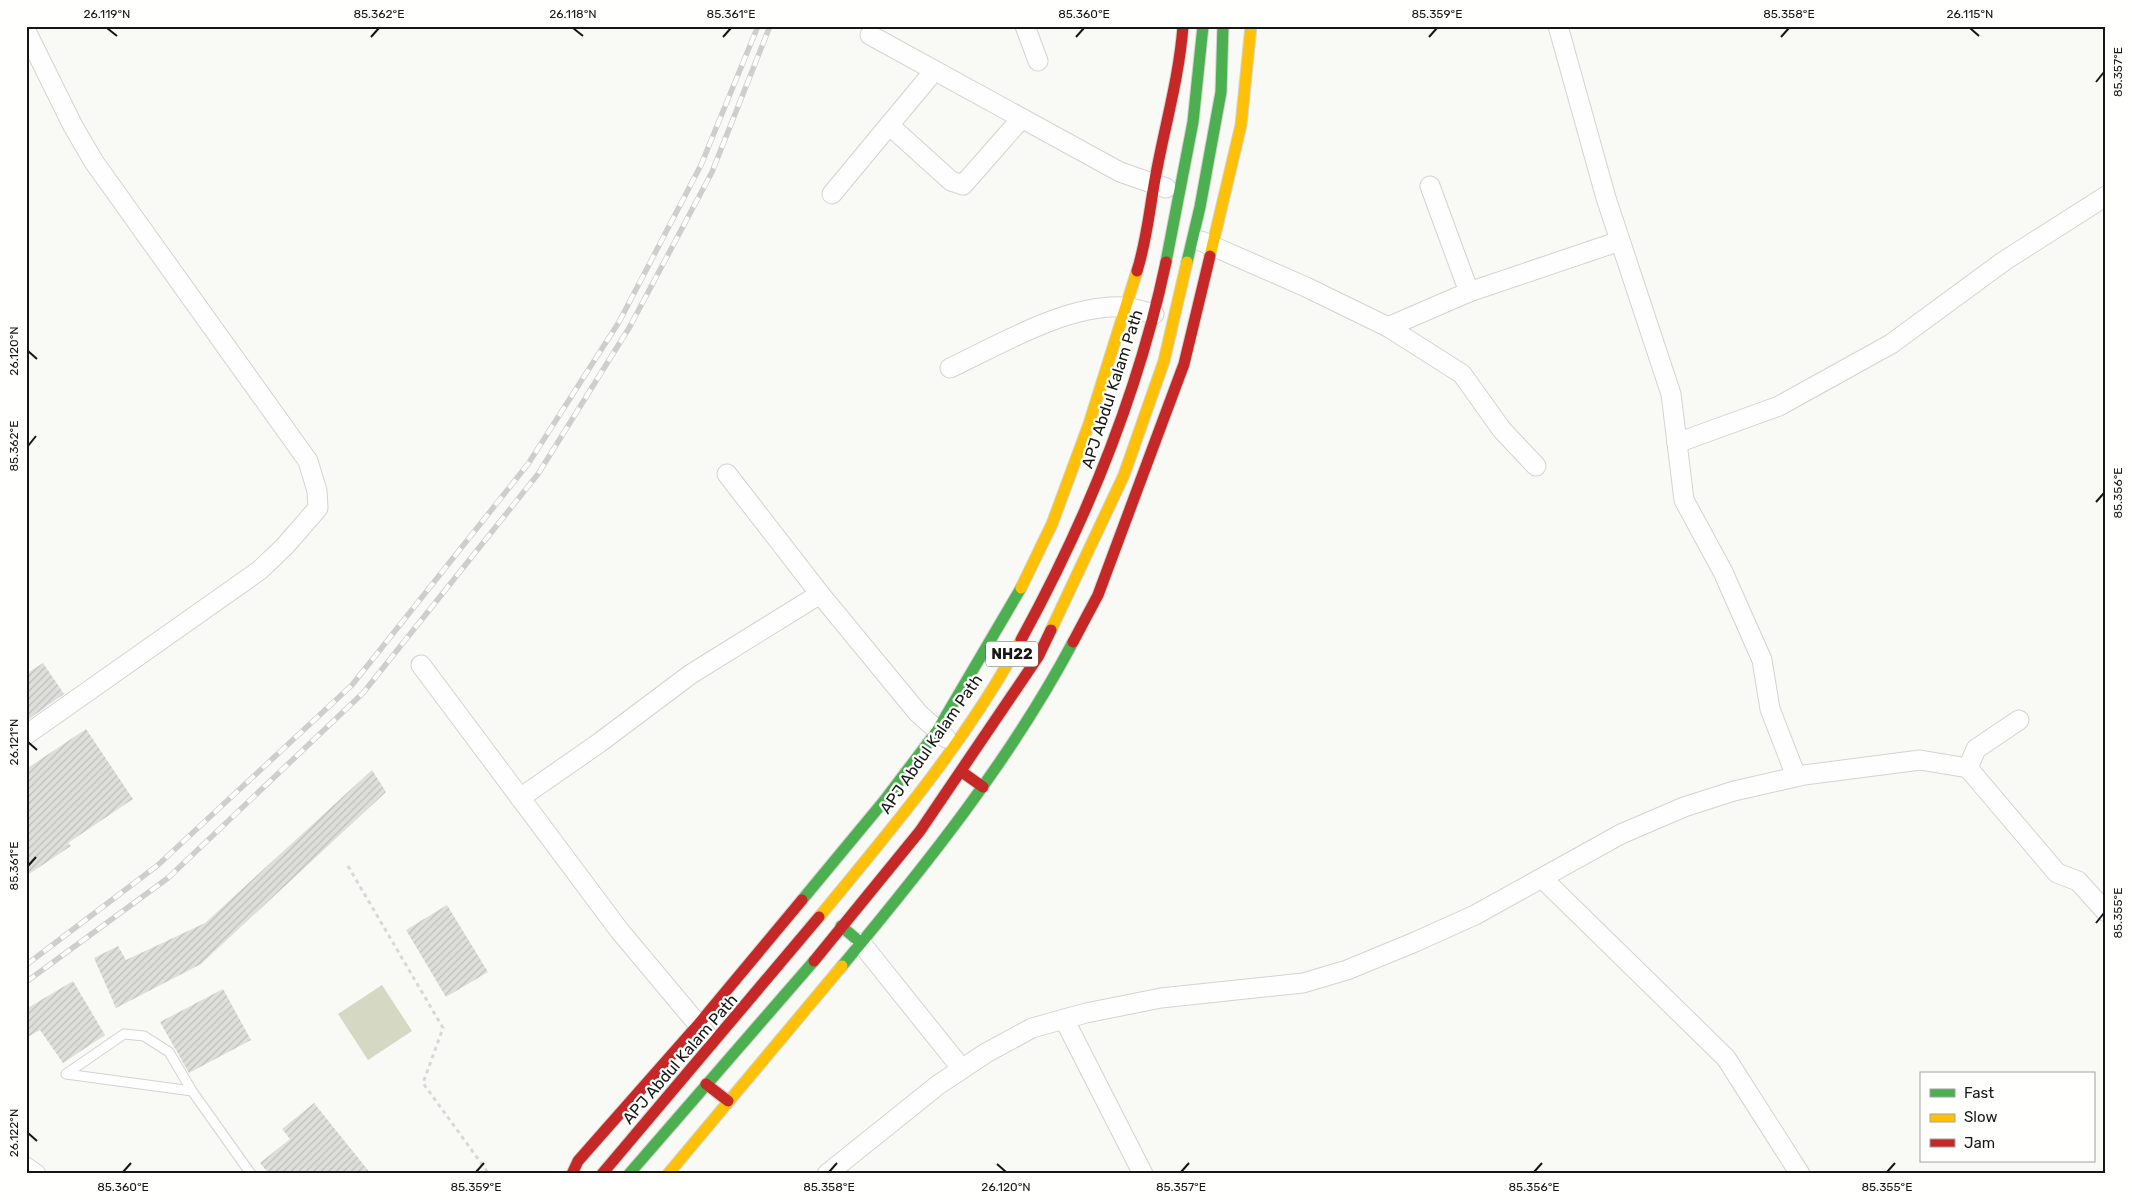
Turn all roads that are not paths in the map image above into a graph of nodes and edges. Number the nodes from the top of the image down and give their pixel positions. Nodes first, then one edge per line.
1 (1026, 26) edge
2 (1183, 26) edge
3 (1203, 26) edge
4 (1223, 26) edge
5 (1251, 26) edge
6 (1558, 26) edge
7 (26, 31) edge
8 (870, 35) dead end
9 (1038, 61) dead end
10 (934, 71) junction
11 (1020, 119) junction
12 (889, 124) junction
13 (1154, 185) junction
14 (1430, 186) dead end
15 (1181, 191) junction
16 (832, 194) dead end
17 (1202, 195) junction
18 (2106, 196) edge
19 (1193, 238) junction
20 (1620, 242) junction
21 (1214, 247) junction
22 (1469, 292) junction
23 (1125, 307) junction
24 (1154, 314) junction
25 (1388, 327) junction
26 (950, 368) dead end
27 (1677, 443) junction
28 (1536, 466) dead end
29 (727, 474) dead end
30 (820, 594) junction
31 (1028, 601) junction
32 (421, 665) dead end
33 (2019, 720) dead end
34 (936, 731) junction
35 (26, 735) edge
36 (954, 744) junction
37 (1968, 768) junction
38 (962, 772) junction
39 (1796, 776) junction
40 (983, 788) junction
41 (520, 798) junction
42 (1542, 879) junction
43 (2103, 902) edge
44 (842, 926) junction
45 (861, 943) junction
46 (1064, 1019) junction
47 (697, 1026) junction
48 (715, 1043) junction
49 (962, 1069) junction
50 (706, 1084) junction
51 (192, 1091) junction
52 (728, 1101) junction
53 (251, 1174) edge
54 (572, 1174) edge
55 (602, 1174) edge
56 (629, 1174) edge
57 (668, 1174) edge
58 (827, 1174) edge
59 (1143, 1174) edge
60 (1800, 1174) edge

1 - 9 street
2 - 13 main road, NH22
3 - 15 main road, APJ Abdul Kalam Path / NH22
4 - 17 main road, NH22
5 - 21 main road, NH22
6 - 20 street
7 - 35 street
8 - 10 street
10 - 11 street
10 - 12 street
11 - 12 street
11 - 13 street
12 - 16 street
13 - 15 street
13 - 23 main road, NH22
14 - 22 street
15 - 17 street
15 - 24 main road, APJ Abdul Kalam Path / NH22
17 - 19 main road, NH22
18 - 27 street
19 - 21 street
19 - 38 main road, NH22
20 - 22 street
20 - 27 street
21 - 25 street
21 - 40 main road, NH22
22 - 25 street
23 - 24 street
23 - 26 street
23 - 31 main road, NH22
24 - 31 main road, APJ Abdul Kalam Path / NH22
25 - 28 street
27 - 39 street
29 - 30 street
30 - 34 street
30 - 41 street
31 - 34 main road, NH22
31 - 36 main road, APJ Abdul Kalam Path / NH22
32 - 41 street
33 - 37 street
34 - 36 street
34 - 47 main road, NH22
36 - 48 main road, APJ Abdul Kalam Path / NH22
37 - 39 street
37 - 43 street
38 - 40 main road
38 - 44 main road, NH22
39 - 42 street
40 - 45 main road, NH22
41 - 47 street
42 - 46 street
42 - 60 street
44 - 45 main road
44 - 50 main road, NH22
45 - 49 street
45 - 52 main road, NH22
46 - 49 street
46 - 59 street
47 - 48 street
47 - 54 main road, NH22
48 - 55 main road, APJ Abdul Kalam Path / NH22
49 - 58 street
50 - 52 main road
50 - 56 main road, NH22
51 - 51 lane
51 - 53 lane
52 - 57 main road, NH22

